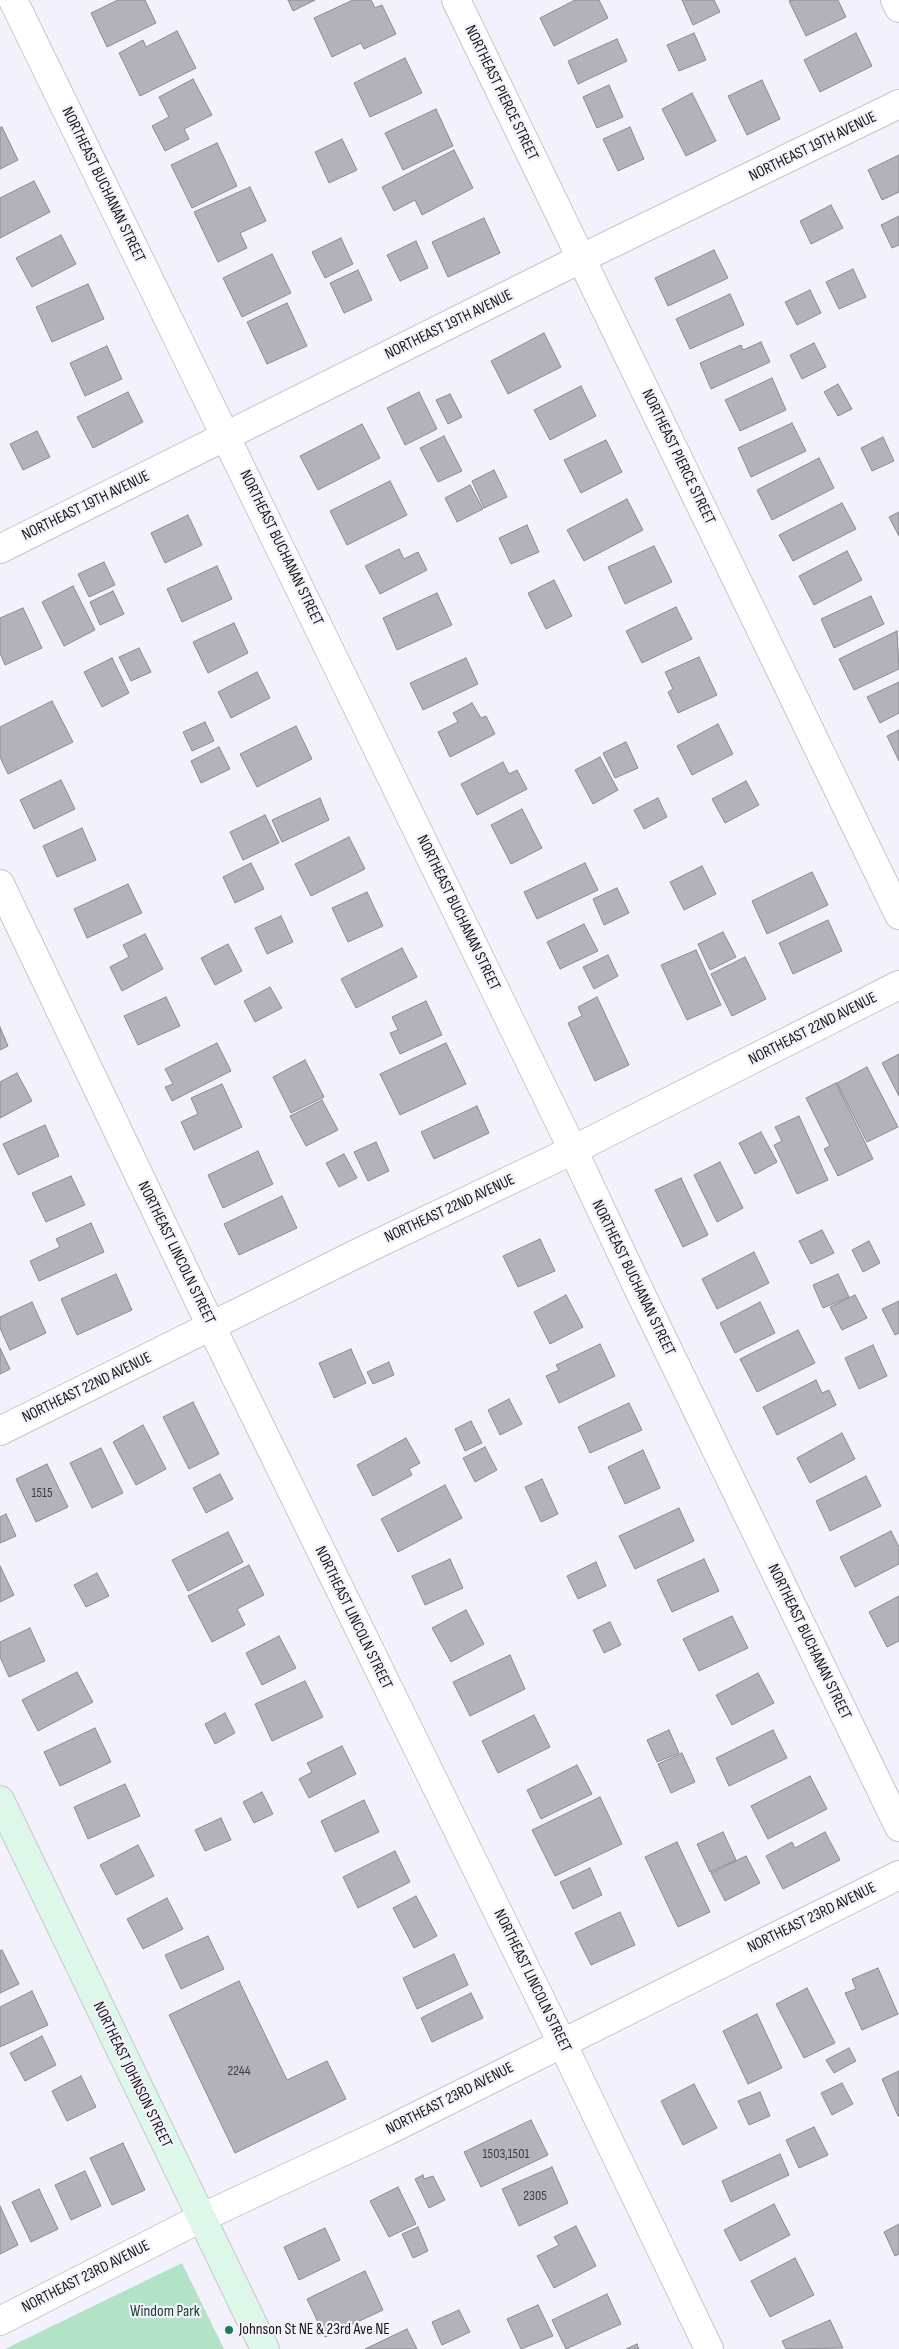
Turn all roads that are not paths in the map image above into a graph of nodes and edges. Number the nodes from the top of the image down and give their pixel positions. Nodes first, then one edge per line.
1 (12, 0) edge
2 (456, 0) edge
3 (895, 0) edge
4 (899, 8) edge
5 (899, 104) edge
6 (582, 258) junction
7 (227, 436) junction
8 (0, 549) edge
9 (0, 884) edge
10 (899, 914) edge
11 (899, 985) edge
12 (573, 1150) junction
13 (211, 1326) junction
14 (0, 1431) edge
15 (0, 1800) edge
16 (899, 1827) edge
17 (899, 1875) edge
18 (562, 2043) junction
19 (201, 2218) junction
20 (0, 2321) edge
21 (265, 2349) edge
22 (709, 2349) edge

1 - 7 street, NORTHEAST BUCHANAN STREET
2 - 6 street, NORTHEAST PIERCE STREET
3 - 4 street
5 - 6 street, NORTHEAST 19TH AVENUE
6 - 7 street, NORTHEAST 19TH AVENUE
6 - 10 street, NORTHEAST PIERCE STREET
7 - 8 street, NORTHEAST 19TH AVENUE
7 - 12 street, NORTHEAST BUCHANAN STREET
9 - 13 street, NORTHEAST LINCOLN STREET
11 - 12 street, NORTHEAST 22ND AVENUE
12 - 13 street, NORTHEAST 22ND AVENUE
12 - 16 street, NORTHEAST BUCHANAN STREET
13 - 14 street, NORTHEAST 22ND AVENUE
13 - 18 street, NORTHEAST LINCOLN STREET
15 - 19 main road, NORTHEAST JOHNSON STREET
17 - 18 street, NORTHEAST 23RD AVENUE
18 - 19 street, NORTHEAST 23RD AVENUE
18 - 22 street, NORTHEAST LINCOLN STREET
19 - 20 street, NORTHEAST 23RD AVENUE
19 - 21 main road, NORTHEAST JOHNSON STREET

